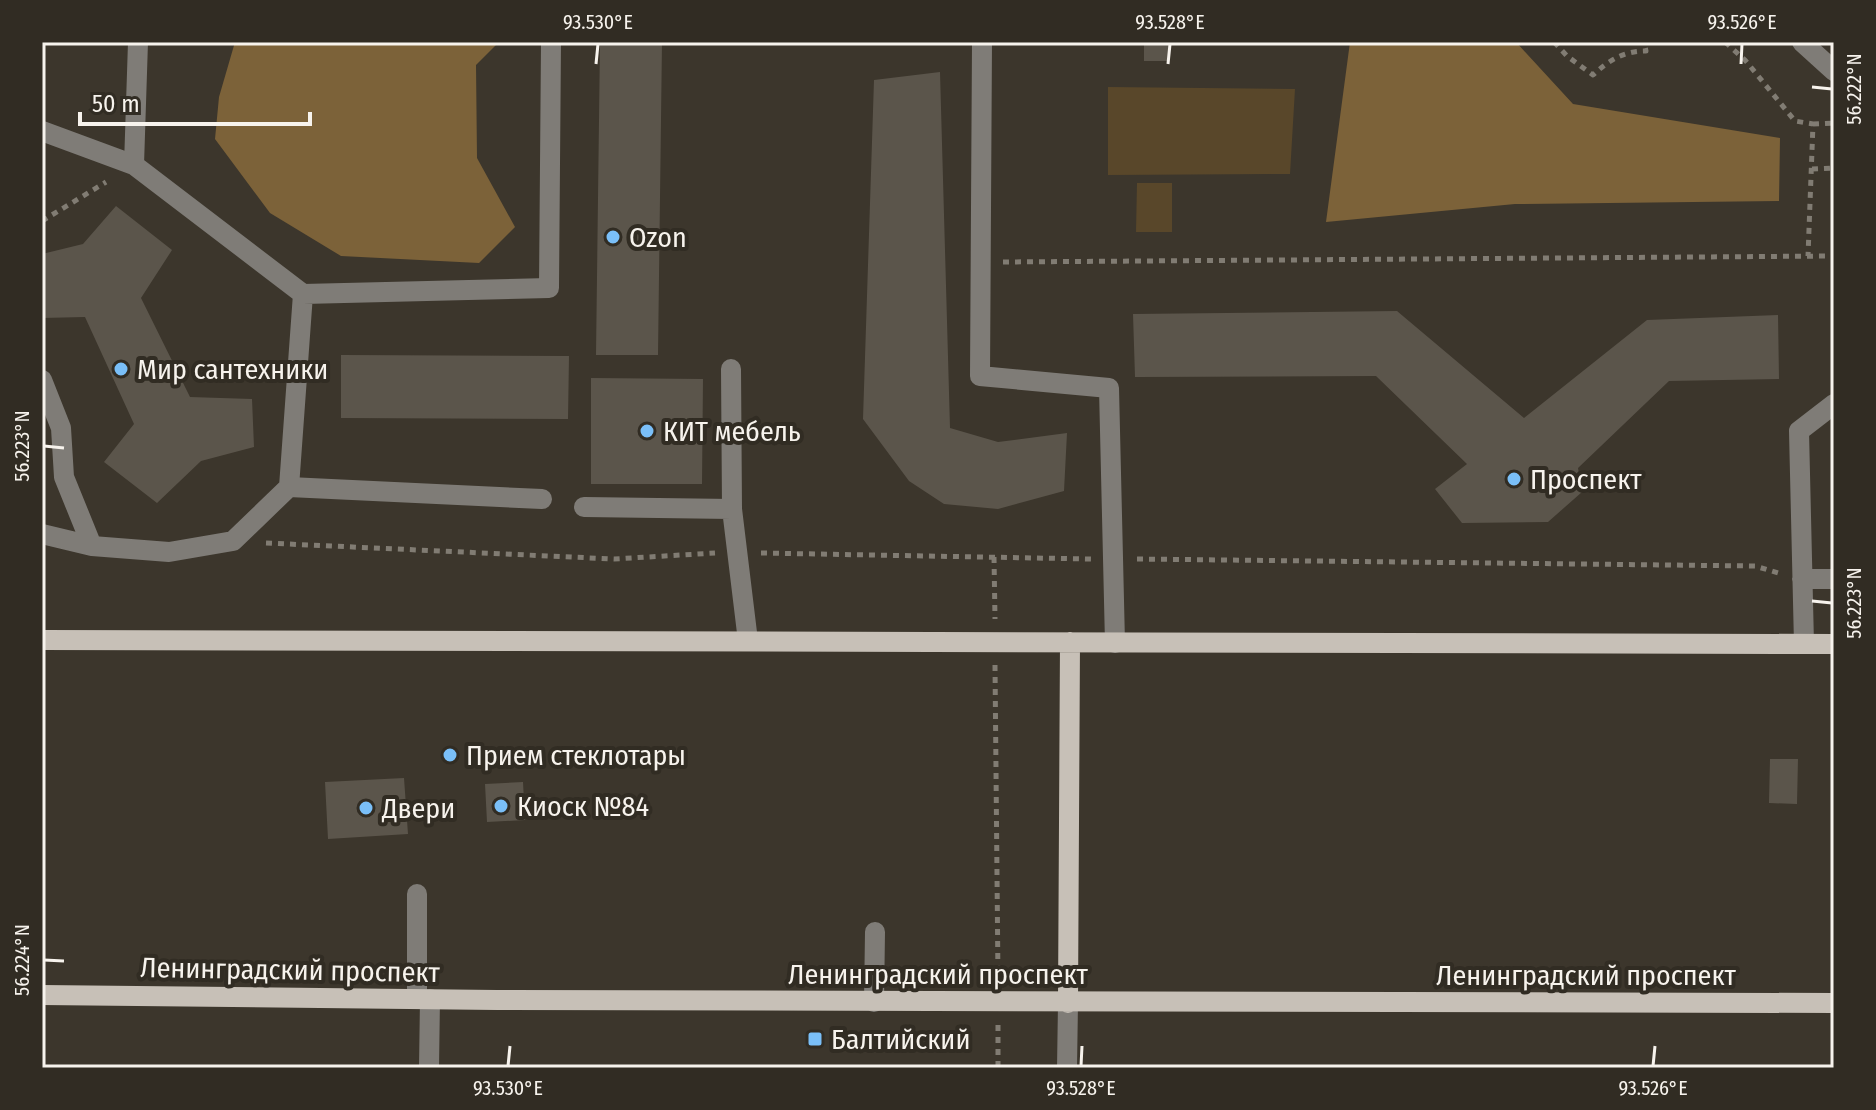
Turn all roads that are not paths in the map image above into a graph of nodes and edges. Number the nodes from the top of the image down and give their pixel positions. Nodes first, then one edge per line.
1 (138, 42) edge
2 (551, 42) edge
3 (982, 42) edge
4 (1802, 42) edge
5 (1834, 71) edge
6 (42, 131) edge
7 (134, 165) junction
8 (303, 294) junction
9 (731, 369) dead end
10 (42, 380) edge
11 (1834, 404) edge
12 (52, 454) edge
13 (289, 487) junction
14 (542, 499) dead end
15 (584, 507) dead end
16 (732, 509) junction
17 (42, 534) edge
18 (92, 546) junction
19 (1802, 579) junction
20 (1834, 579) edge
21 (42, 640) edge
22 (748, 641) junction
23 (1070, 642) junction
24 (1115, 643) junction
25 (1804, 644) junction
26 (1834, 644) edge
27 (417, 894) dead end
28 (875, 932) dead end
29 (42, 995) edge
30 (423, 999) junction
31 (874, 1002) junction
32 (1068, 1003) junction
33 (1834, 1003) edge
34 (429, 1068) edge
35 (1067, 1068) edge

1 - 7 lane
2 - 8 lane
3 - 24 lane
4 - 5 lane
6 - 7 lane
7 - 8 lane
8 - 13 lane
9 - 16 lane
10 - 12 lane
11 - 19 lane
12 - 18 lane
13 - 14 lane
13 - 18 lane
15 - 16 lane
16 - 22 lane
17 - 18 lane
19 - 20 lane
19 - 25 lane
21 - 22 main road
22 - 23 main road
23 - 24 main road
23 - 32 main road
24 - 25 main road
25 - 26 main road
27 - 30 lane
28 - 31 lane
29 - 30 main road, Ленинградский проспект
30 - 31 main road, Ленинградский проспект
30 - 34 lane
31 - 32 main road, Ленинградский проспект
32 - 33 main road, Ленинградский проспект
32 - 35 lane

